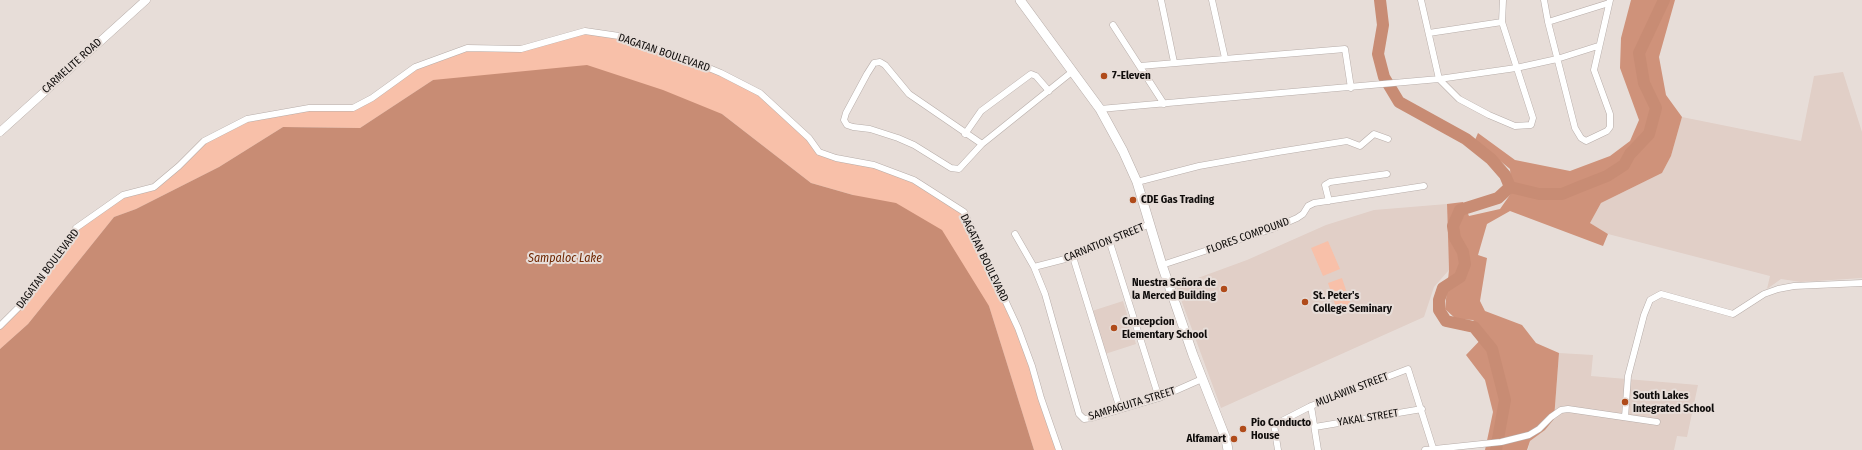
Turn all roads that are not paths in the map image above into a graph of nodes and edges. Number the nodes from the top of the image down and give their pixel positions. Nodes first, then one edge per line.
1 (146, 0) edge
2 (1020, 0) edge
3 (1161, 0) edge
4 (1212, 0) edge
5 (1421, 0) edge
6 (1503, 0) edge
7 (1544, 0) edge
8 (1610, 2) edge
9 (1502, 22) junction
10 (1548, 22) junction
11 (1113, 24) dead end
12 (1429, 33) junction
13 (1598, 46) junction
14 (1225, 58) junction
15 (1557, 59) junction
16 (1174, 62) junction
17 (1140, 66) junction
18 (1516, 68) junction
19 (1073, 71) junction
20 (1439, 79) junction
21 (1351, 88) junction
22 (1049, 91) junction
23 (1164, 104) junction
24 (1100, 109) junction
25 (0, 132) edge
26 (965, 134) junction
27 (1388, 139) dead end
28 (982, 144) junction
29 (1387, 174) dead end
30 (1137, 182) junction
31 (1424, 186) dead end
32 (1329, 201) junction
33 (1150, 224) junction
34 (1015, 234) dead end
35 (1110, 242) junction
36 (1073, 257) junction
37 (1162, 265) junction
38 (1034, 267) junction
39 (1862, 283) edge
40 (0, 326) edge
41 (1202, 379) junction
42 (1159, 398) junction
43 (1311, 406) junction
44 (1120, 409) junction
45 (1422, 409) junction
46 (1625, 417) junction
47 (1657, 422) dead end
48 (1315, 427) junction
49 (1433, 448) junction
50 (1059, 450) edge
51 (1228, 450) edge
52 (1278, 450) edge
53 (1318, 450) edge
54 (1425, 450) edge

1 - 25 street, CARMELITE ROAD
2 - 19 main road
3 - 16 street
4 - 14 street
5 - 12 street
6 - 9 street
7 - 10 street
8 - 10 street
8 - 13 street
9 - 12 street
9 - 18 street
10 - 15 street
11 - 17 street
12 - 20 street
13 - 15 street
13 - 15 street
14 - 16 street
14 - 21 street
15 - 18 street
16 - 17 street
17 - 23 street
18 - 20 street
18 - 20 street
19 - 22 street
19 - 24 main road
20 - 21 street
21 - 23 street
22 - 26 street
22 - 28 street
23 - 24 street
24 - 30 main road
26 - 28 street
26 - 28 street
27 - 30 street
29 - 32 street
30 - 33 main road
31 - 32 street, FLORES COMPOUND
32 - 37 street, FLORES COMPOUND
33 - 35 street, CARNATION STREET
33 - 37 main road
34 - 38 street
35 - 36 street, CARNATION STREET
35 - 42 street
36 - 38 street, CARNATION STREET
36 - 44 street
37 - 41 main road
38 - 44 street, SAMPAGUITA STREET
39 - 46 street
40 - 50 street, DAGATAN BOULEVARD
41 - 42 street, SAMPAGUITA STREET
41 - 51 main road
42 - 44 street, SAMPAGUITA STREET
43 - 45 street, MULAWIN STREET
43 - 48 street
43 - 52 street, MULAWIN STREET
45 - 48 street, YAKAL STREET
45 - 49 street
46 - 47 street
46 - 49 street
48 - 53 street
49 - 54 street

